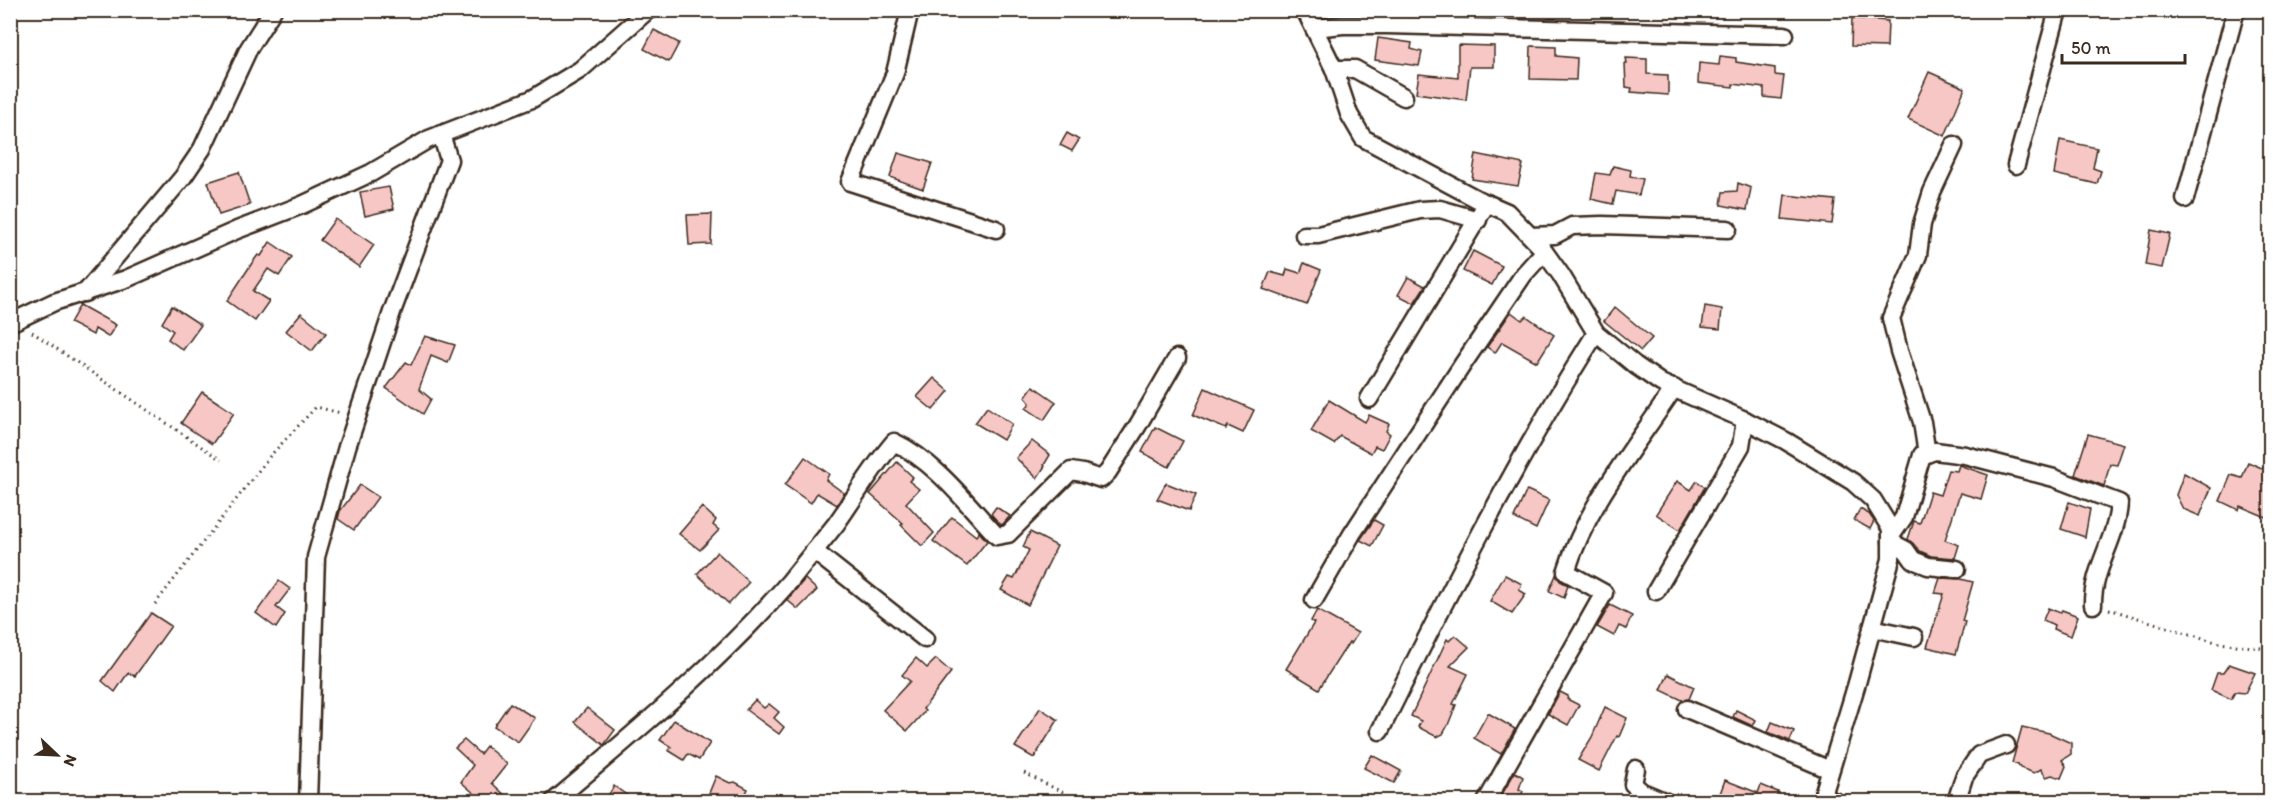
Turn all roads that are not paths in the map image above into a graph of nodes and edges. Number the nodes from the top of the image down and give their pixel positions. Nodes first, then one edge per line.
1 (273, 10) edge
2 (648, 10) edge
3 (910, 10) edge
4 (1305, 10) edge
5 (2058, 10) edge
6 (2236, 10) edge
7 (1314, 28) junction
8 (1785, 35) dead end
9 (1334, 69) junction
10 (1404, 97) dead end
11 (441, 134) junction
12 (1954, 145) dead end
13 (2016, 165) dead end
14 (2185, 199) dead end
15 (1487, 203) junction
16 (1478, 219) junction
17 (996, 229) dead end
18 (1728, 229) dead end
19 (1304, 235) dead end
20 (1531, 236) junction
21 (1544, 252) junction
22 (84, 294) junction
23 (13, 322) edge
24 (1596, 333) junction
25 (1176, 358) dead end
26 (1674, 388) junction
27 (1369, 399) dead end
28 (1745, 420) junction
29 (1927, 454) junction
30 (1891, 539) junction
31 (814, 550) junction
32 (1957, 569) dead end
33 (1656, 591) dead end
34 (1314, 600) dead end
35 (2093, 605) road end
36 (1872, 628) junction
37 (1914, 637) dead end
38 (925, 639) dead end
39 (1687, 709) dead end
40 (1380, 731) dead end
41 (2006, 745) dead end
42 (1636, 769) dead end
43 (1830, 770) junction
44 (1826, 800) edge
45 (308, 801) edge
46 (553, 801) edge
47 (1486, 801) edge
48 (1666, 801) edge
49 (1956, 801) edge

1 - 22 street
2 - 11 street
3 - 17 street
4 - 7 street
5 - 13 street
6 - 14 street
7 - 8 street
7 - 9 street
9 - 10 street
9 - 15 street
11 - 22 street
11 - 45 street
12 - 29 street
15 - 16 street
15 - 20 street
16 - 19 street
16 - 27 street
18 - 20 street
20 - 21 street
21 - 24 street
21 - 34 street
22 - 23 street
24 - 26 street
24 - 40 street
25 - 31 street
26 - 28 street
26 - 47 street
28 - 30 street
28 - 33 street
29 - 30 street
29 - 35 street
30 - 32 street
30 - 36 street
31 - 38 street
31 - 46 street
36 - 37 street
36 - 43 street
39 - 43 street
41 - 49 street
42 - 48 street
43 - 44 street

